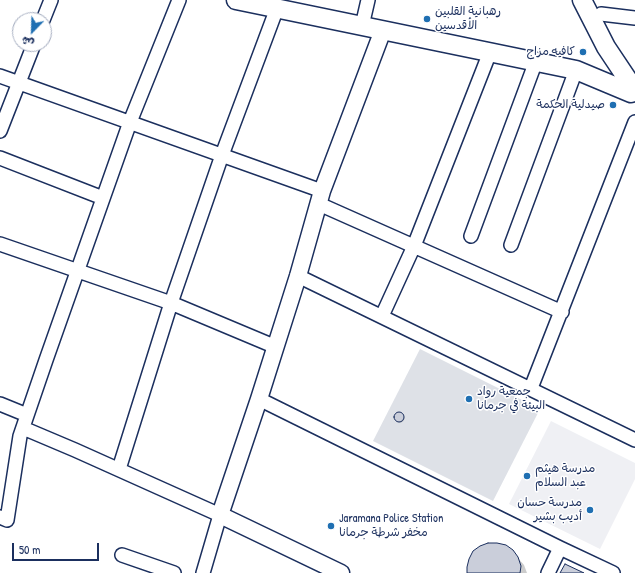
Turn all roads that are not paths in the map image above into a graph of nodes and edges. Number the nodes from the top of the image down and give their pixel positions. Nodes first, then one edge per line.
1 (51, 0) edge
2 (179, 0) edge
3 (236, 0) edge
4 (368, 0) edge
5 (582, 0) edge
6 (597, 7) edge
7 (277, 8) junction
8 (46, 12) edge
9 (635, 18) edge
10 (362, 26) junction
11 (384, 30) junction
12 (31, 52) edge
13 (490, 52) junction
14 (536, 61) junction
15 (576, 70) junction
16 (0, 76) edge
17 (19, 82) junction
18 (633, 85) edge
19 (130, 122) junction
20 (635, 122) edge
21 (0, 131) edge
22 (222, 155) junction
23 (0, 158) edge
24 (103, 198) junction
25 (320, 198) junction
26 (471, 236) dead end
27 (0, 244) edge
28 (511, 245) dead end
29 (414, 246) junction
30 (78, 271) junction
31 (298, 276) junction
32 (171, 303) junction
33 (562, 312) junction
34 (382, 316) junction
35 (276, 347) junction
36 (531, 388) junction
37 (259, 399) junction
38 (0, 404) edge
39 (27, 415) junction
40 (23, 428) junction
41 (635, 440) edge
42 (119, 469) junction
43 (220, 515) junction
44 (0, 517) edge
45 (560, 548) junction
46 (122, 555) dead end
47 (598, 570) edge
48 (174, 573) edge
49 (203, 573) edge
50 (340, 573) edge
51 (548, 573) edge
52 (613, 573) edge

1 - 8 street
2 - 19 street
3 - 7 main road
4 - 10 street
5 - 18 main road
6 - 9 street
6 - 18 main road
7 - 10 main road
7 - 22 street
10 - 11 main road
11 - 13 main road
11 - 25 street
12 - 17 street
13 - 14 main road
13 - 29 street
14 - 15 main road
14 - 26 street
15 - 18 main road
15 - 28 street
16 - 17 street
17 - 19 street
17 - 21 street
19 - 22 street
19 - 24 street
20 - 33 street
22 - 25 street
22 - 32 street
23 - 24 street
24 - 30 street
25 - 29 street
25 - 31 street
27 - 30 street
29 - 33 street
29 - 34 street
30 - 32 street
30 - 39 street
31 - 34 street
31 - 35 street
32 - 35 street
32 - 42 street
33 - 36 street
34 - 36 street
35 - 37 street
36 - 41 street
37 - 43 street
37 - 45 street
38 - 39 street
39 - 40 street
40 - 42 street
40 - 44 street
42 - 43 street
43 - 49 street
43 - 50 street
45 - 47 street
45 - 51 street
46 - 48 street
47 - 52 street

